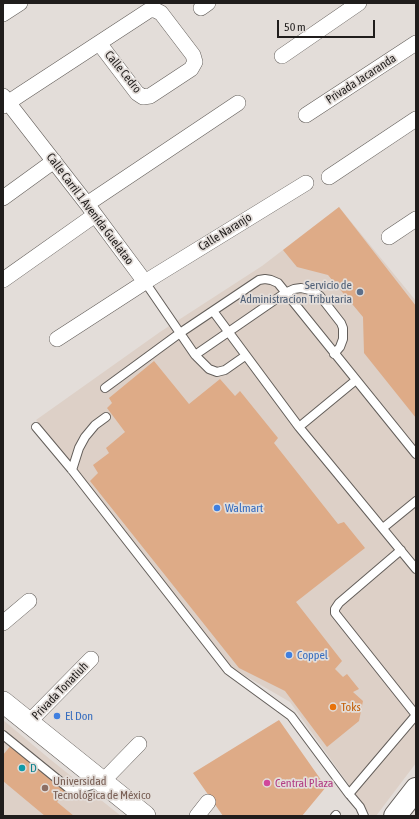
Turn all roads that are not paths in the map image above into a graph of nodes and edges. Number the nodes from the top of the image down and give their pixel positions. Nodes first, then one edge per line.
1 (20, 3) edge
2 (359, 3) edge
3 (3, 14) edge
4 (99, 43) junction
5 (416, 43) edge
6 (282, 56) dead end
7 (5, 102) edge
8 (238, 103) dead end
9 (306, 115) dead end
10 (416, 119) edge
11 (54, 161) junction
12 (329, 177) dead end
13 (306, 182) dead end
14 (3, 198) edge
15 (91, 210) junction
16 (416, 219) edge
17 (389, 237) dead end
18 (3, 280) edge
19 (145, 282) junction
20 (285, 293) junction
21 (213, 311) junction
22 (180, 333) junction
23 (229, 333) junction
24 (57, 339) dead end
25 (334, 354) junction
26 (195, 355) junction
27 (245, 356) junction
28 (356, 380) junction
29 (105, 388) dead end
30 (106, 417) dead end
31 (36, 427) dead end
32 (299, 427) junction
33 (416, 454) edge
34 (72, 470) junction
35 (416, 501) edge
36 (383, 528) junction
37 (401, 550) junction
38 (416, 569) edge
39 (29, 601) dead end
40 (3, 623) edge
41 (91, 659) dead end
42 (3, 702) edge
43 (416, 715) edge
44 (28, 723) junction
45 (3, 736) edge
46 (139, 744) dead end
47 (102, 782) junction
48 (416, 789) edge
49 (349, 794) junction
50 (208, 802) dead end
51 (145, 816) edge
52 (196, 816) edge
53 (364, 816) edge
54 (395, 816) edge

1 - 3 street
2 - 6 street
4 - 4 street, Calle Cedro
4 - 7 street, Calle Cedro
5 - 9 street, Privada Jacaranda
7 - 11 street, Calle Carril 1 Avenida Guelatao
8 - 15 street
10 - 12 street
11 - 14 street
11 - 15 street, Calle Carril 1 Avenida Guelatao
13 - 19 street, Calle Naranjo
15 - 18 street
15 - 19 street, Calle Carril 1 Avenida Guelatao
16 - 17 street
19 - 22 lane, Calle Carril 1 Avenida Guelatao
19 - 24 street, Calle Naranjo
20 - 21 lane
20 - 23 lane
20 - 25 lane
20 - 25 lane
21 - 22 lane
21 - 23 lane
22 - 26 lane, Calle Carril 1 Avenida Guelatao
22 - 29 lane
23 - 26 lane
23 - 27 lane
25 - 28 lane
26 - 27 lane, Calle Carril 1 Avenida Guelatao
27 - 32 lane
28 - 32 lane
28 - 33 lane
30 - 34 lane
31 - 34 lane
32 - 36 lane
34 - 49 lane
35 - 36 lane
36 - 37 lane
37 - 38 lane
37 - 43 lane
39 - 40 street
41 - 44 street, Privada Tonatiuh
42 - 44 street
43 - 49 lane
44 - 47 street
45 - 47 lane
46 - 47 street
47 - 51 street
48 - 54 highway
49 - 53 lane
50 - 52 street

